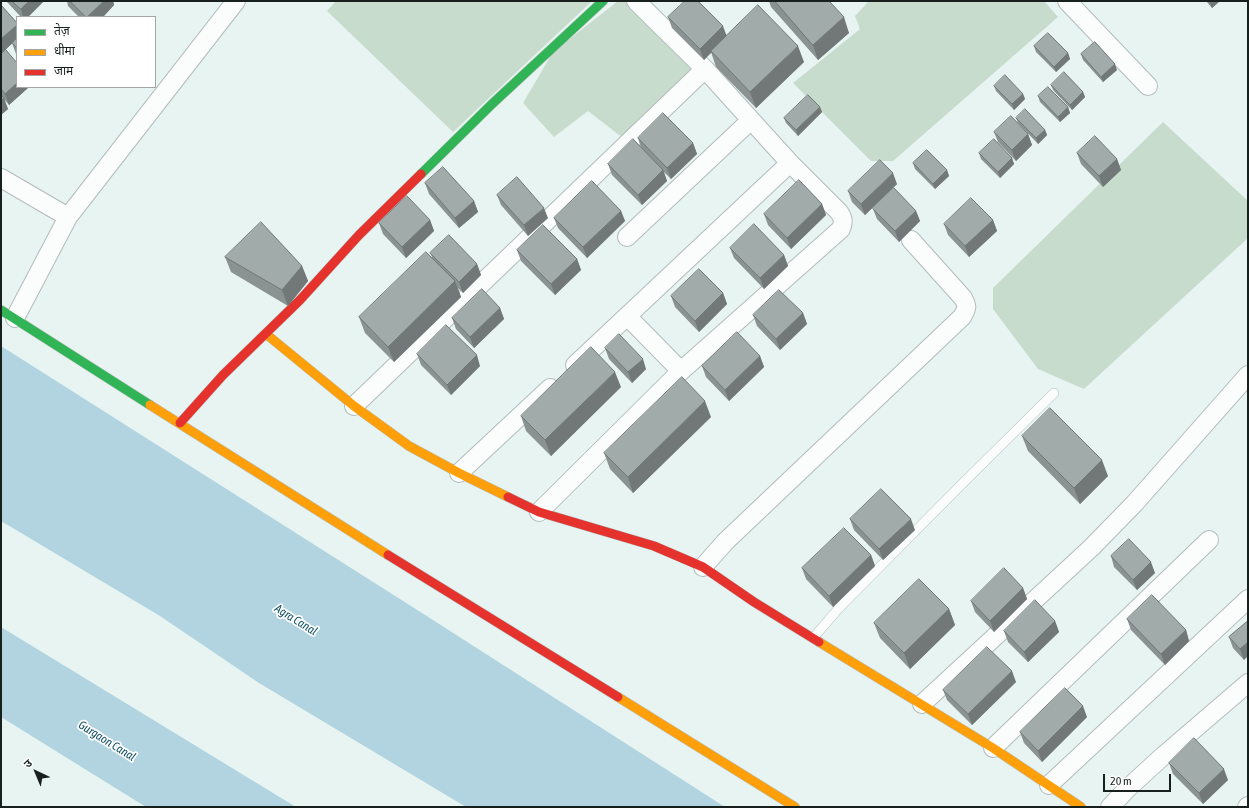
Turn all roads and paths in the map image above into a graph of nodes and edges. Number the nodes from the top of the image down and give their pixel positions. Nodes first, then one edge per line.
1 (236, 1) edge
2 (603, 1) edge
3 (636, 1) edge
4 (1067, 1) edge
5 (705, 70) junction
6 (1148, 86) dead end
7 (751, 120) junction
8 (790, 163) junction
9 (1, 178) edge
10 (68, 217) junction
11 (627, 237) dead end
12 (911, 240) dead end
13 (8, 314) edge
14 (627, 316) junction
15 (266, 334) junction
16 (681, 371) junction
17 (1248, 375) edge
18 (1054, 393) dead end
19 (354, 406) junction
20 (180, 423) junction
21 (459, 473) junction
22 (539, 512) junction
23 (1210, 540) dead end
24 (703, 567) junction
25 (1248, 599) edge
26 (812, 638) junction
27 (1248, 683) edge
28 (922, 704) junction
29 (992, 748) junction
30 (1049, 785) junction
31 (795, 807) edge
32 (1081, 807) edge
33 (1110, 807) edge

1 - 10 street
2 - 15 street
3 - 5 street
4 - 6 street
5 - 7 street
5 - 19 street
7 - 8 street
7 - 11 street
8 - 14 street
8 - 16 street
9 - 10 street
10 - 13 street
12 - 24 street
13 - 20 street
14 - 16 street
14 - 21 street
15 - 19 street
15 - 20 street
16 - 22 street
17 - 28 street
18 - 26 lane
19 - 21 street
20 - 31 street
21 - 22 street
22 - 24 street
23 - 29 street
24 - 26 street
25 - 30 street
26 - 28 street
27 - 33 street
28 - 29 street
29 - 30 street
30 - 32 street

